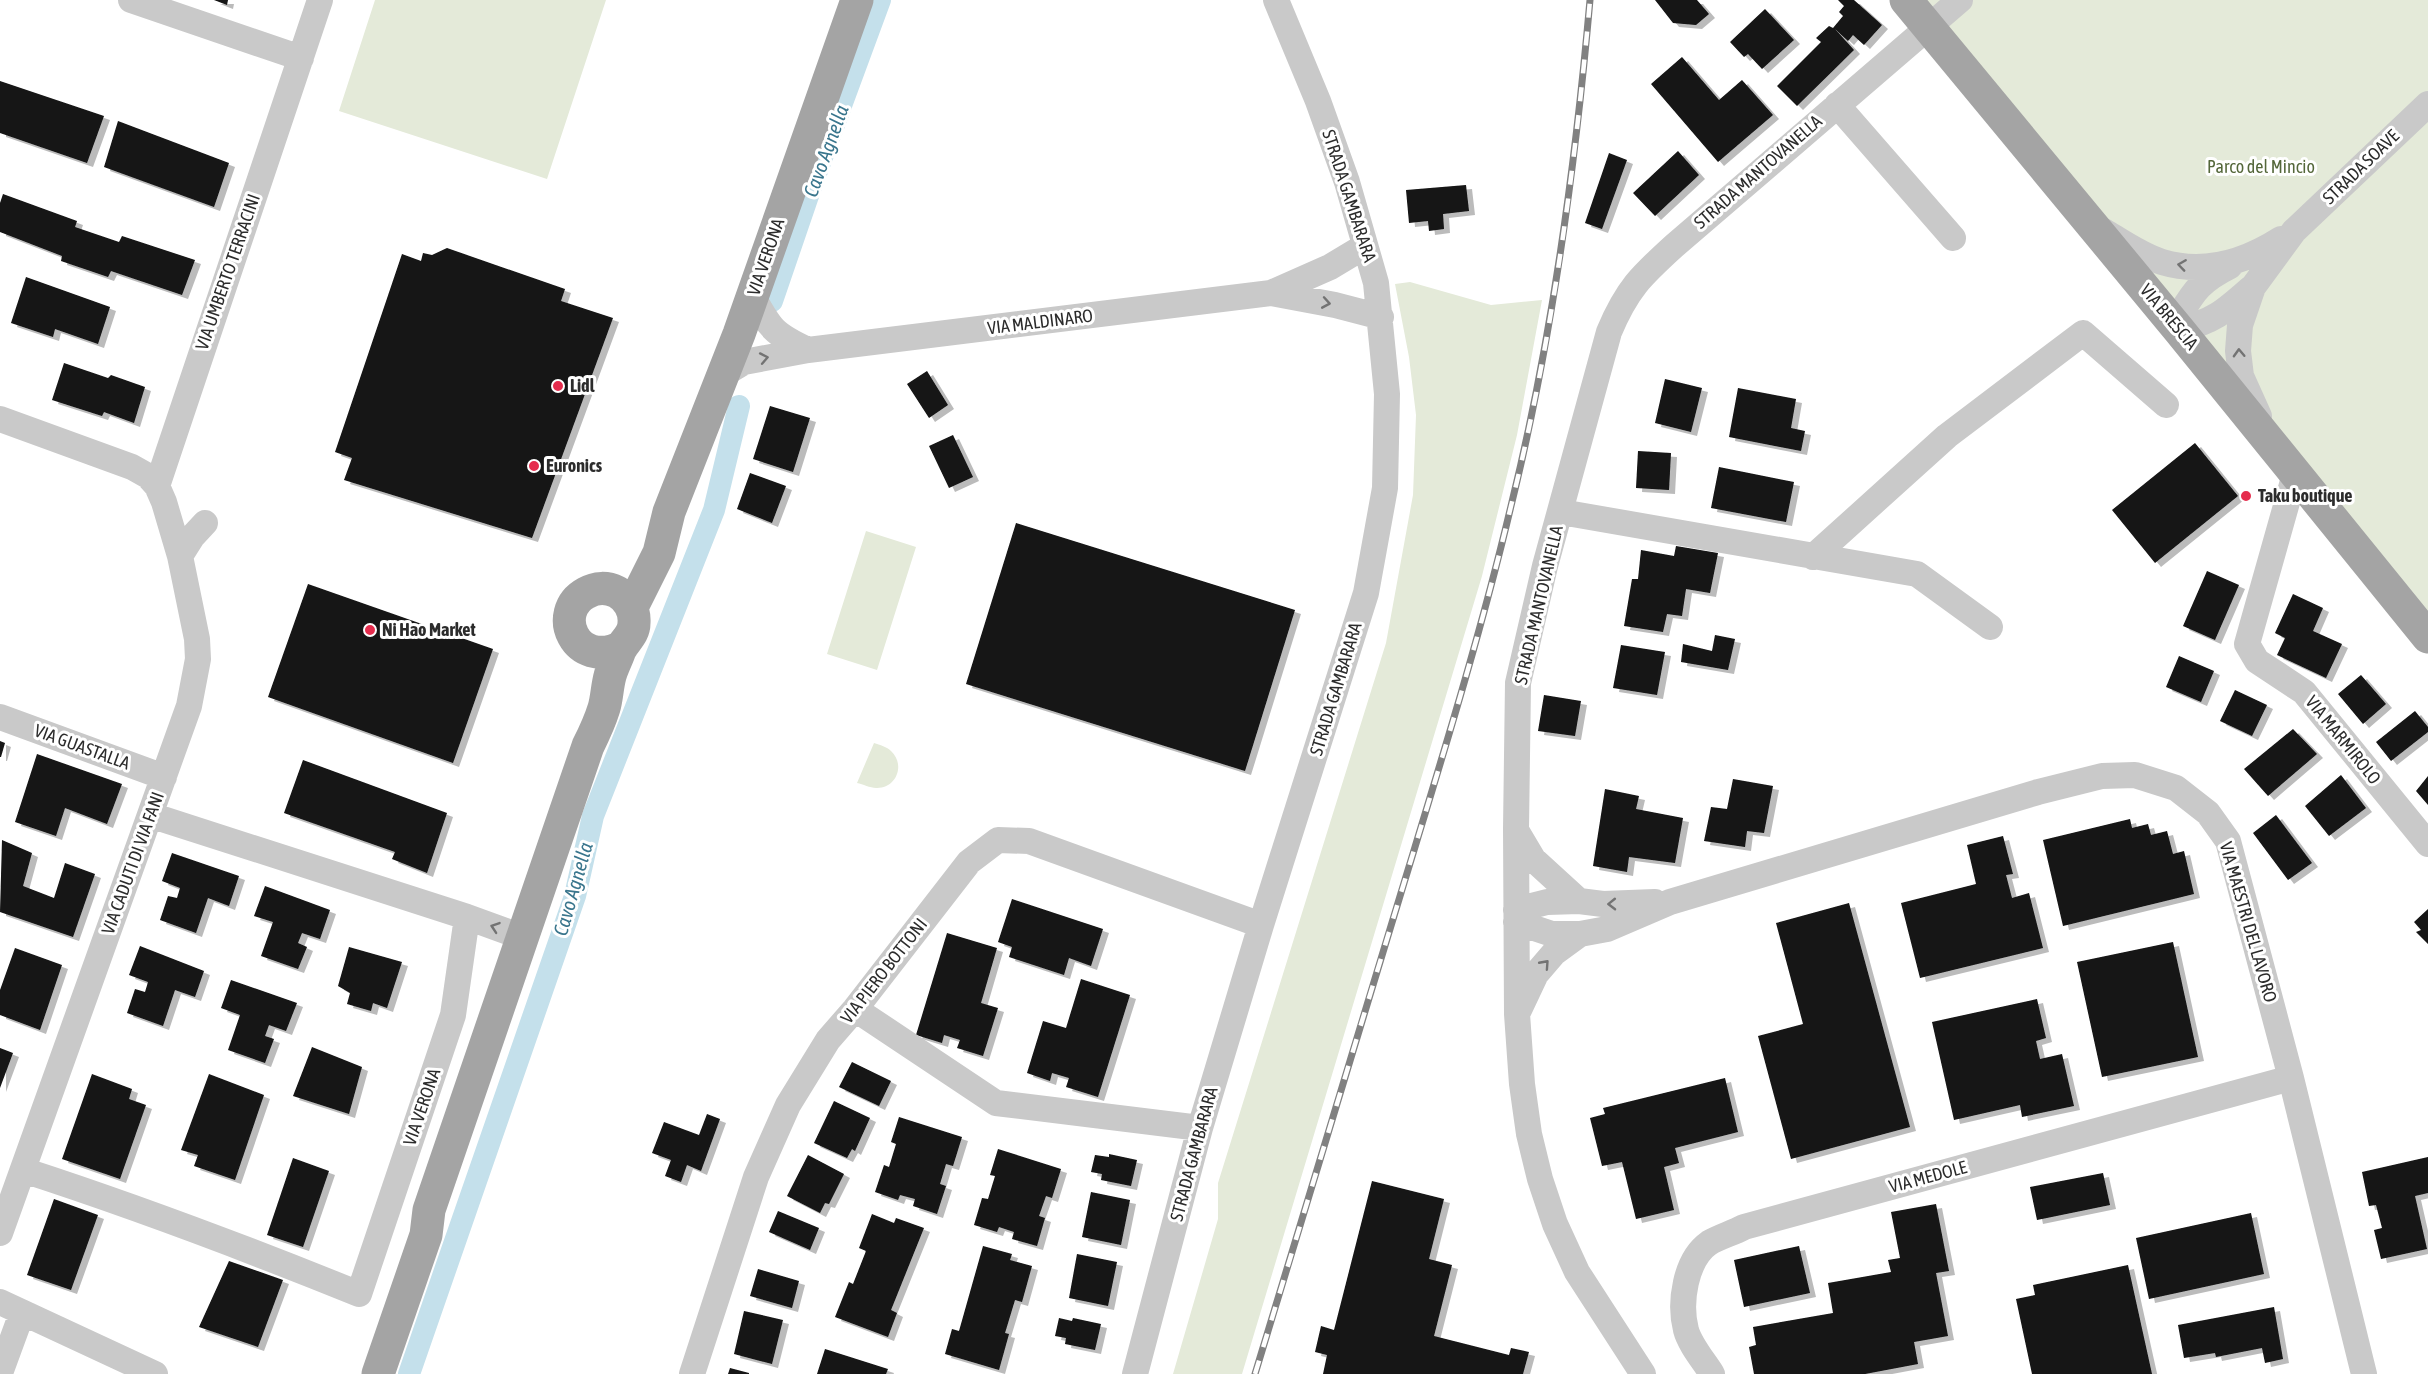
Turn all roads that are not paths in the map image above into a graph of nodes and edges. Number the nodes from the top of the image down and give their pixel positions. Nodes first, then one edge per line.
1 (131, 0) edge
2 (320, 0) edge
3 (857, 0) edge
4 (1276, 0) edge
5 (1906, 0) edge
6 (1960, 0) edge
7 (1930, 28) junction
8 (301, 58) junction
9 (2428, 104) edge
10 (1836, 105) junction
11 (2087, 220) junction
12 (2294, 231) junction
13 (1953, 238) dead end
14 (1365, 246) junction
15 (2238, 262) junction
16 (2253, 287) junction
17 (1271, 293) junction
18 (753, 295) junction
19 (1381, 316) junction
20 (2177, 327) junction
21 (808, 350) junction
22 (722, 375) junction
23 (2166, 405) dead end
24 (0, 419) edge
25 (2274, 446) junction
26 (2295, 474) junction
27 (157, 486) junction
28 (1561, 512) junction
29 (205, 523) dead end
30 (180, 556) junction
31 (1813, 557) junction
32 (619, 598) junction
33 (1990, 627) dead end
34 (2428, 637) edge
35 (579, 644) junction
36 (622, 647) junction
37 (0, 717) edge
38 (588, 746) junction
39 (164, 777) junction
40 (150, 814) junction
41 (1516, 829) junction
42 (2428, 844) edge
43 (1579, 901) junction
44 (1671, 902) junction
45 (1516, 916) junction
46 (467, 917) junction
47 (1260, 925) junction
48 (1580, 934) junction
49 (522, 937) junction
50 (855, 1009) junction
51 (1517, 1014) junction
52 (2291, 1077) junction
53 (1200, 1128) junction
54 (23, 1170) junction
55 (429, 1210) junction
56 (0, 1233) edge
57 (407, 1292) junction
58 (11, 1308) edge
59 (0, 1373) edge
60 (155, 1374) edge
61 (358, 1374) edge
62 (369, 1374) edge
63 (378, 1374) edge
64 (692, 1374) edge
65 (1135, 1374) edge
66 (1643, 1374) edge
67 (1712, 1374) edge
68 (2364, 1374) edge

1 - 8 street
2 - 8 street, VIA UMBERTO TERRACINI
3 - 18 main road, VIA VERONA
4 - 14 street, STRADA GAMBARARA
5 - 7 main road, VIA BRESCIA
6 - 7 street, STRADA MANTOVANELLA
7 - 10 street, STRADA MANTOVANELLA
7 - 11 main road, VIA BRESCIA
8 - 27 street, VIA UMBERTO TERRACINI
9 - 12 street, STRADA SOAVE
10 - 13 street
10 - 28 street, STRADA MANTOVANELLA
15 -> 11 street
11 - 20 main road, VIA BRESCIA
12 - 15 street
12 - 16 street
14 - 17 street, VIA MALDINARO
14 - 19 street, STRADA GAMBARARA
15 - 20 street
16 - 20 street
25 -> 16 street
17 -> 19 street, VIA MALDINARO
17 - 21 street, VIA MALDINARO
18 - 21 street
18 - 22 main road, VIA VERONA
19 - 47 street, STRADA GAMBARARA
20 - 25 main road, VIA BRESCIA
22 -> 21 street, VIA MALDINARO
22 - 32 main road, VIA VERONA
23 - 31 street
24 - 27 street
25 - 26 main road, VIA BRESCIA
26 - 34 main road, VIA BRESCIA
26 - 42 street, VIA MARMIROLO
27 - 30 street, VIA CADUTI DI VIA FANI
28 - 31 street
28 - 41 street, STRADA MANTOVANELLA
29 - 30 street
30 - 39 street, VIA CADUTI DI VIA FANI
31 - 33 street
32 - 35 main road, VIA VERONA
32 - 36 main road, VIA VERONA
35 - 36 main road
35 - 38 main road, VIA VERONA
36 - 38 main road, VIA VERONA
37 - 39 street, VIA GUASTALLA
38 - 49 main road, VIA VERONA
39 - 40 street, VIA CADUTI DI VIA FANI
40 - 46 street
40 - 54 street, VIA CADUTI DI VIA FANI
41 - 43 street
41 - 45 street, STRADA MANTOVANELLA
44 -> 43 street
43 - 45 street
44 - 48 street
44 - 52 street, VIA MAESTRI DEL LAVORO
45 - 48 street
45 - 51 street, STRADA MANTOVANELLA
49 -> 46 street
46 - 54 street, VIA VERONA
47 - 50 street, VIA PIERO BOTTONI
47 - 53 street, STRADA GAMBARARA
51 -> 48 street
49 - 55 main road, VIA VERONA
50 - 53 street
50 - 64 street, VIA PIERO BOTTONI
51 - 66 street, STRADA MANTOVANELLA
52 - 67 street, VIA MEDOLE
52 - 68 street, VIA MAESTRI DEL LAVORO
53 - 65 street, STRADA GAMBARARA
54 - 56 street, VIA CADUTI DI VIA FANI
55 - 57 main road, VIA VERONA
55 - 61 main road, VIA VERONA
57 - 62 street, VIA VERONA
57 - 63 main road, VIA VERONA
58 - 59 street
58 - 60 street

